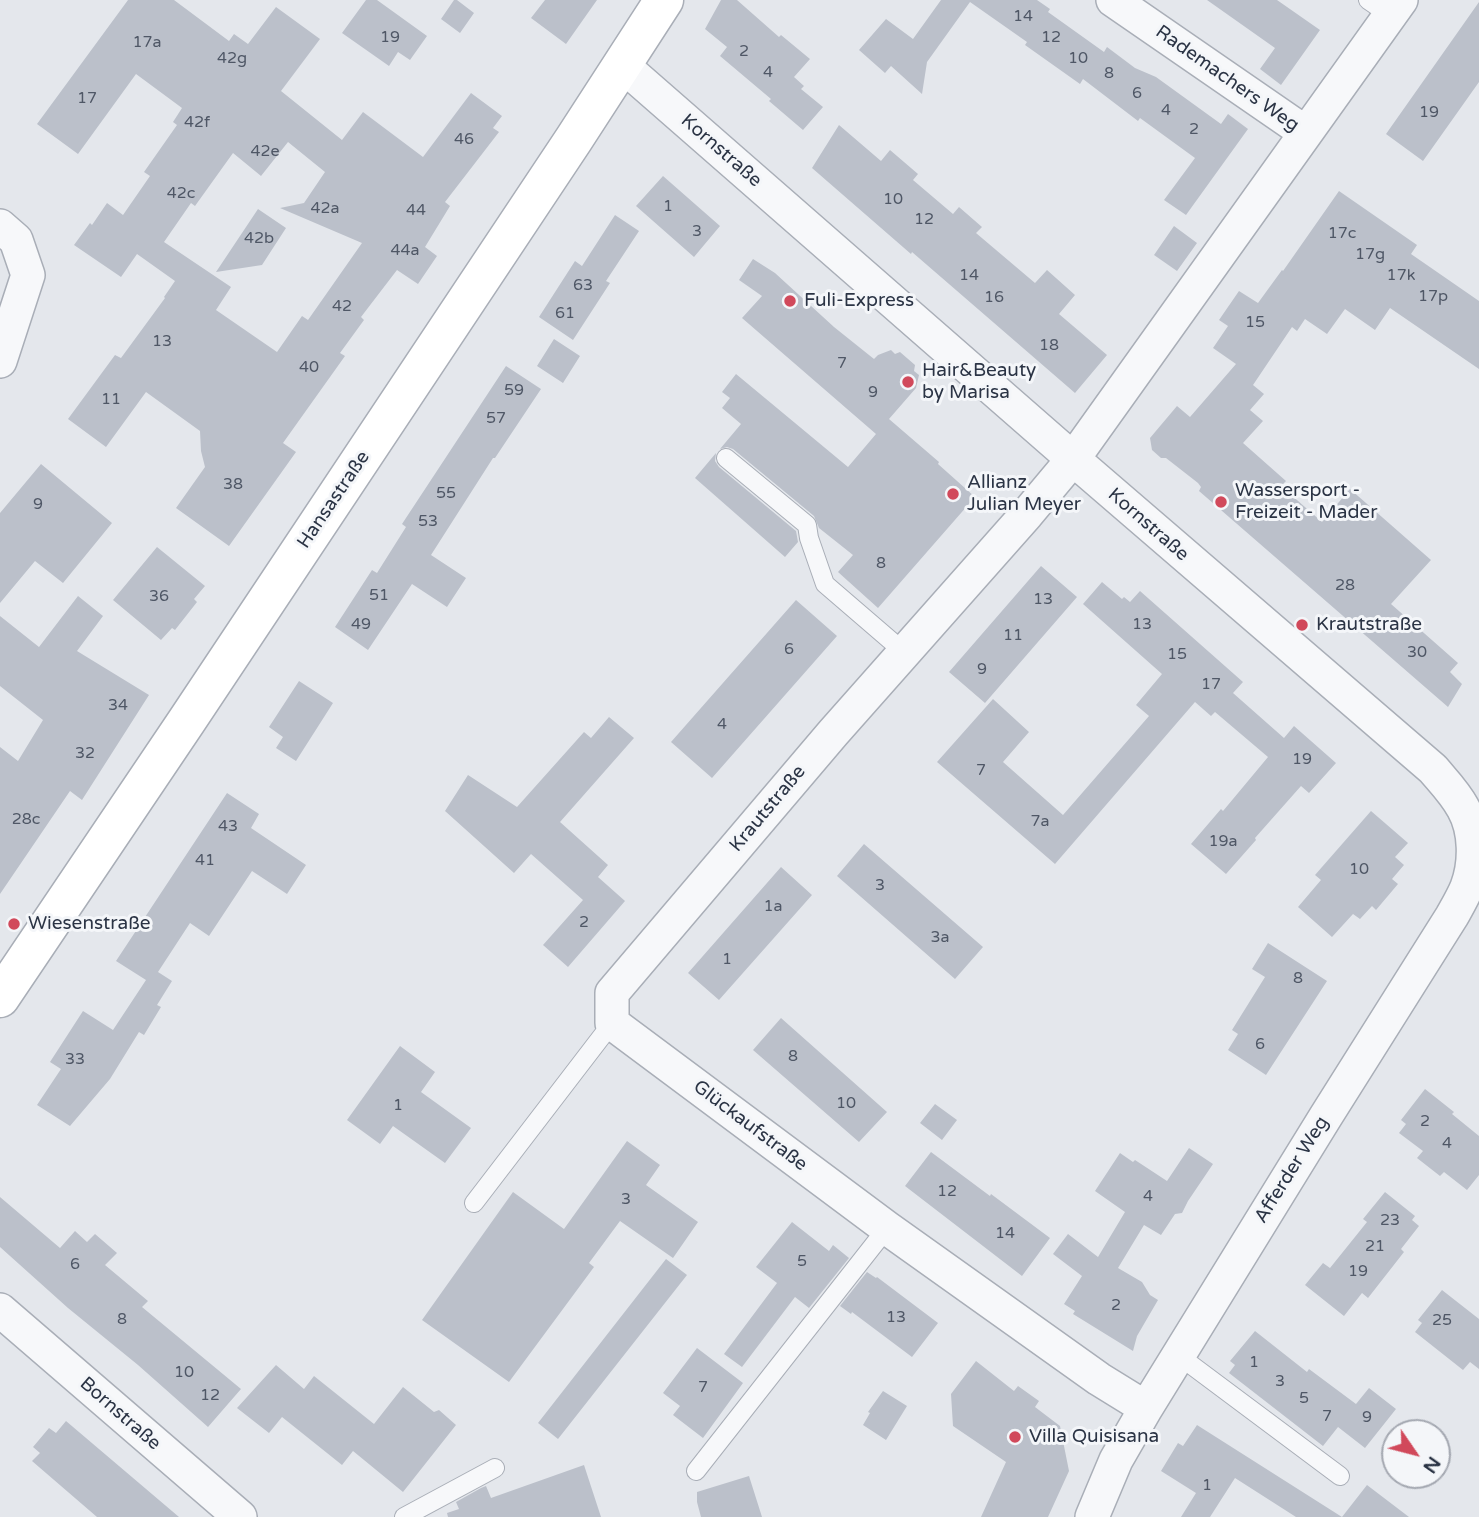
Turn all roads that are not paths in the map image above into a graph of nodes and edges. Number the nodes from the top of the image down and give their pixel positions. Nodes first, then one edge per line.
1 (664, 0) edge
2 (1113, 0) edge
3 (1386, 5) edge
4 (621, 64) junction
5 (1306, 134) junction
6 (0, 226) edge
7 (0, 360) edge
8 (726, 458) dead end
9 (1073, 459) junction
10 (904, 652) junction
11 (1475, 827) edge
12 (0, 998) edge
13 (612, 1023) junction
14 (474, 1203) dead end
15 (887, 1228) junction
16 (0, 1310) edge
17 (1178, 1355) junction
18 (1146, 1408) junction
19 (495, 1468) dead end
20 (696, 1471) dead end
21 (1340, 1476) dead end
22 (240, 1517) edge
23 (404, 1517) edge
24 (1092, 1517) edge

1 - 4 main road, Hansastraße
2 - 5 street, Rademachers Weg
3 - 5 street, Krautstraße
4 - 9 street, Kornstraße
4 - 12 main road, Hansastraße
5 - 9 street, Krautstraße
6 - 7 street
8 - 10 lane
9 - 10 street, Krautstraße
9 - 11 street, Kornstraße
10 - 13 street, Krautstraße
11 - 17 street, Afferder Weg
13 - 14 lane
13 - 15 street, Glückaufstraße
15 - 18 street, Glückaufstraße
15 - 20 lane
16 - 22 street, Bornstraße
17 - 18 street, Afferder Weg
17 - 21 lane
18 - 24 street, Afferder Weg
19 - 23 lane

